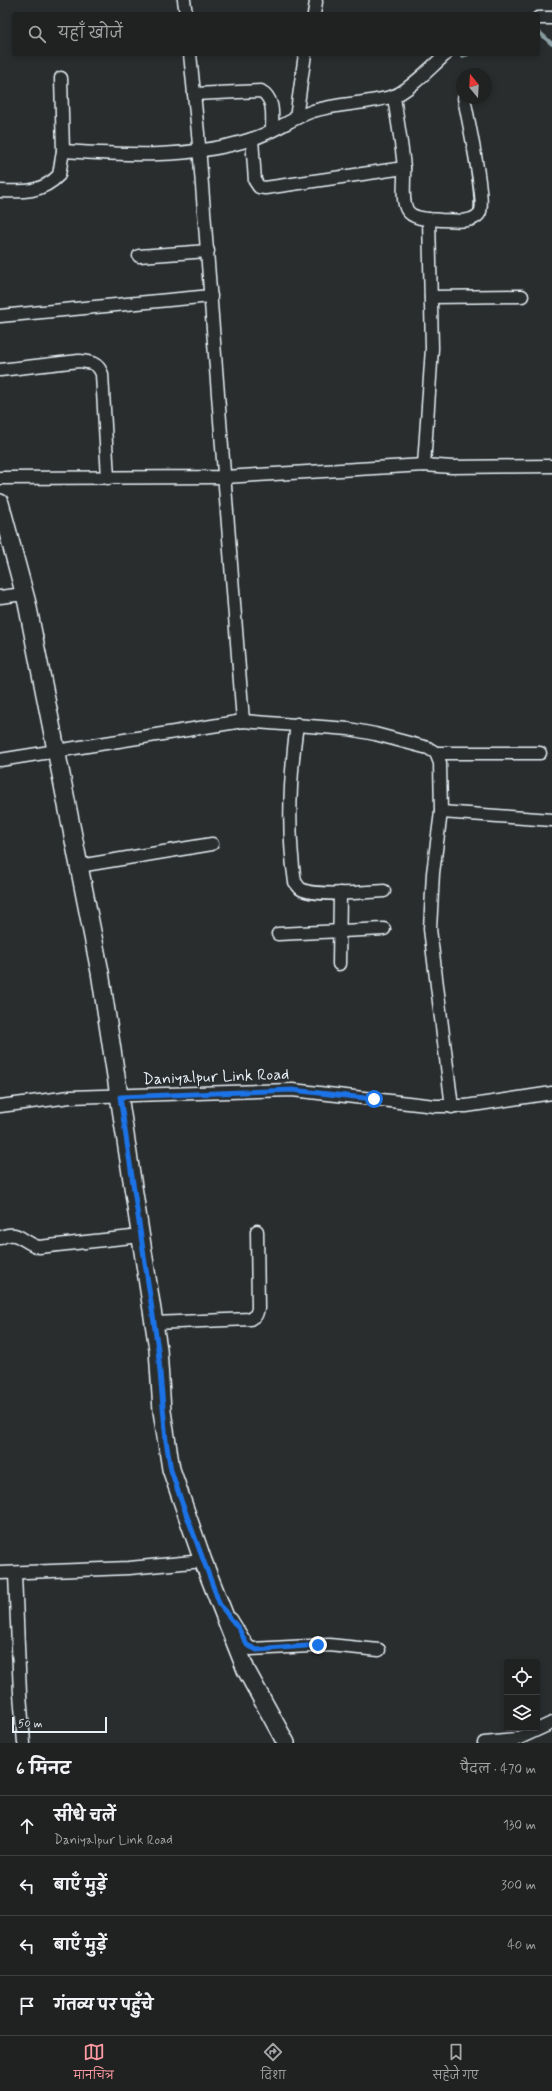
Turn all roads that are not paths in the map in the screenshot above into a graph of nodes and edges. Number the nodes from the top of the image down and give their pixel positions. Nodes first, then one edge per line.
1 (184, 0) edge
2 (316, 2) dead end
3 (186, 12) edge
4 (314, 12) edge
5 (540, 18) edge
6 (552, 18) edge
7 (190, 56) edge
8 (305, 56) edge
9 (444, 56) edge
10 (61, 78) dead end
11 (194, 94) junction
12 (394, 96) junction
13 (465, 104) edge
14 (296, 118) junction
15 (272, 130) junction
16 (252, 138) junction
17 (63, 151) junction
18 (200, 152) junction
19 (404, 168) junction
20 (0, 191) edge
21 (429, 219) junction
22 (208, 251) junction
23 (139, 256) dead end
24 (211, 296) junction
25 (522, 296) dead end
26 (431, 298) junction
27 (0, 316) edge
28 (0, 370) edge
29 (424, 465) junction
30 (552, 466) edge
31 (225, 477) junction
32 (0, 478) edge
33 (108, 478) junction
34 (0, 503) edge
35 (24, 594) junction
36 (0, 597) edge
37 (243, 721) junction
38 (297, 724) junction
39 (56, 752) junction
40 (436, 753) junction
41 (540, 753) dead end
42 (0, 760) edge
43 (441, 812) junction
44 (552, 820) edge
45 (212, 844) dead end
46 (79, 866) junction
47 (384, 891) dead end
48 (340, 893) junction
49 (384, 929) dead end
50 (339, 931) junction
51 (278, 934) dead end
52 (339, 964) dead end
53 (552, 1093) edge
54 (120, 1097) junction
55 (0, 1106) edge
56 (452, 1107) junction
57 (256, 1231) dead end
58 (140, 1236) junction
59 (0, 1238) edge
60 (154, 1324) junction
61 (203, 1561) junction
62 (0, 1573) edge
63 (15, 1574) junction
64 (220, 1605) junction
65 (379, 1650) dead end
66 (552, 1723) edge
67 (24, 1743) edge
68 (286, 1743) edge
69 (484, 1743) edge

1 - 3 street
2 - 4 street
5 - 6 street
7 - 11 street
8 - 14 street
9 - 12 street
10 - 17 street
11 - 15 street
11 - 18 street
12 - 14 street
12 - 19 street
13 - 21 street
14 - 15 street
15 - 16 street
16 - 18 street
16 - 19 street
17 - 18 street
17 - 20 street
18 - 22 street
19 - 21 street
21 - 26 street
22 - 23 street
22 - 24 street
24 - 27 street
24 - 31 street
25 - 26 street
26 - 29 street
28 - 33 street
29 - 30 street
29 - 31 street
31 - 33 street
31 - 37 street
32 - 33 street
34 - 35 street
35 - 36 street
35 - 39 street
37 - 38 street
37 - 39 street
38 - 40 street
38 - 48 street
39 - 42 street
39 - 46 street
40 - 41 street
40 - 43 street
43 - 44 street
43 - 56 street
45 - 46 street
46 - 54 street
47 - 48 street
48 - 50 street
49 - 50 street
50 - 51 street
50 - 52 street
53 - 56 street, Daniyalpur Link Road
54 - 55 street, Daniyalpur Link Road
54 - 56 street, Daniyalpur Link Road
54 - 58 street
57 - 60 street
58 - 59 street
58 - 60 street
60 - 61 street
61 - 63 street
61 - 64 street
62 - 63 street
63 - 67 street
64 - 65 street
64 - 68 street
66 - 69 street

